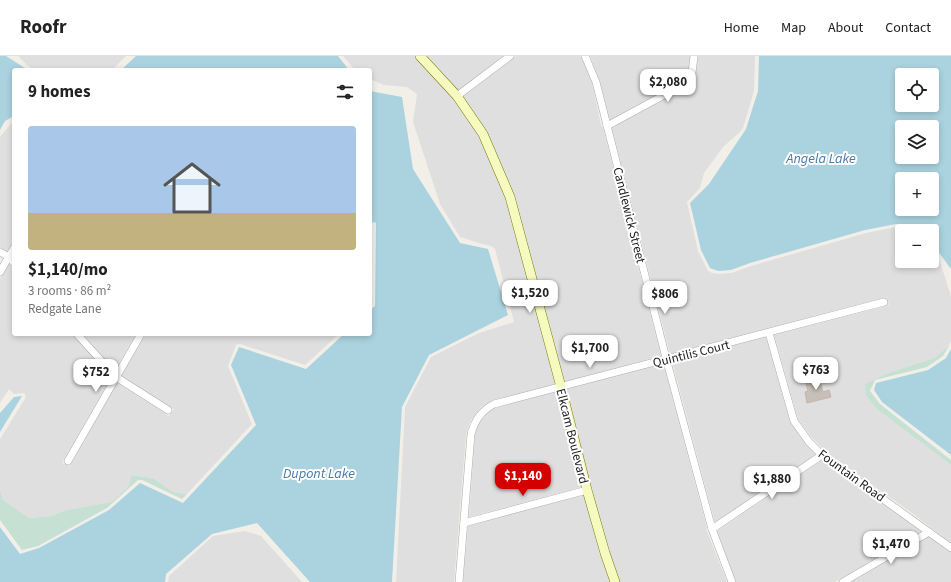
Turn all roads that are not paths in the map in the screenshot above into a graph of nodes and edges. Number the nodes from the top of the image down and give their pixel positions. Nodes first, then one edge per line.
1 (420, 56) edge
2 (510, 56) edge
3 (585, 56) edge
4 (694, 56) edge
5 (457, 96) junction
6 (607, 126) junction
7 (0, 252) edge
8 (12, 252) edge
9 (9, 257) junction
10 (12, 261) edge
11 (0, 272) edge
12 (884, 302) dead end
13 (769, 333) junction
14 (79, 336) edge
15 (140, 336) edge
16 (666, 358) junction
17 (116, 377) junction
18 (561, 387) junction
19 (168, 410) dead end
20 (822, 455) junction
21 (68, 461) dead end
22 (587, 490) junction
23 (464, 523) junction
24 (712, 530) junction
25 (929, 532) junction
26 (951, 548) edge
27 (459, 582) edge
28 (615, 582) edge
29 (732, 582) edge
30 (843, 582) edge

1 - 5 street, Elkcam Boulevard
2 - 5 street
3 - 6 street, Candlewick Street
4 - 6 street
5 - 18 street, Elkcam Boulevard
6 - 16 street, Candlewick Street
7 - 9 street
8 - 9 street
9 - 10 street
9 - 11 street
12 - 13 street, Quintilis Court
13 - 16 street, Quintilis Court
13 - 20 street, Fountain Road
14 - 17 street
15 - 17 street
16 - 18 street, Quintilis Court
16 - 24 street, Candlewick Street
17 - 19 street
17 - 21 street
18 - 22 street, Elkcam Boulevard
18 - 23 street, Quintilis Court
20 - 24 street
20 - 25 street, Fountain Road
22 - 23 street
22 - 28 street, Elkcam Boulevard
23 - 27 street, Quintilis Court
24 - 29 street, Candlewick Street
25 - 26 street, Fountain Road
25 - 30 street

